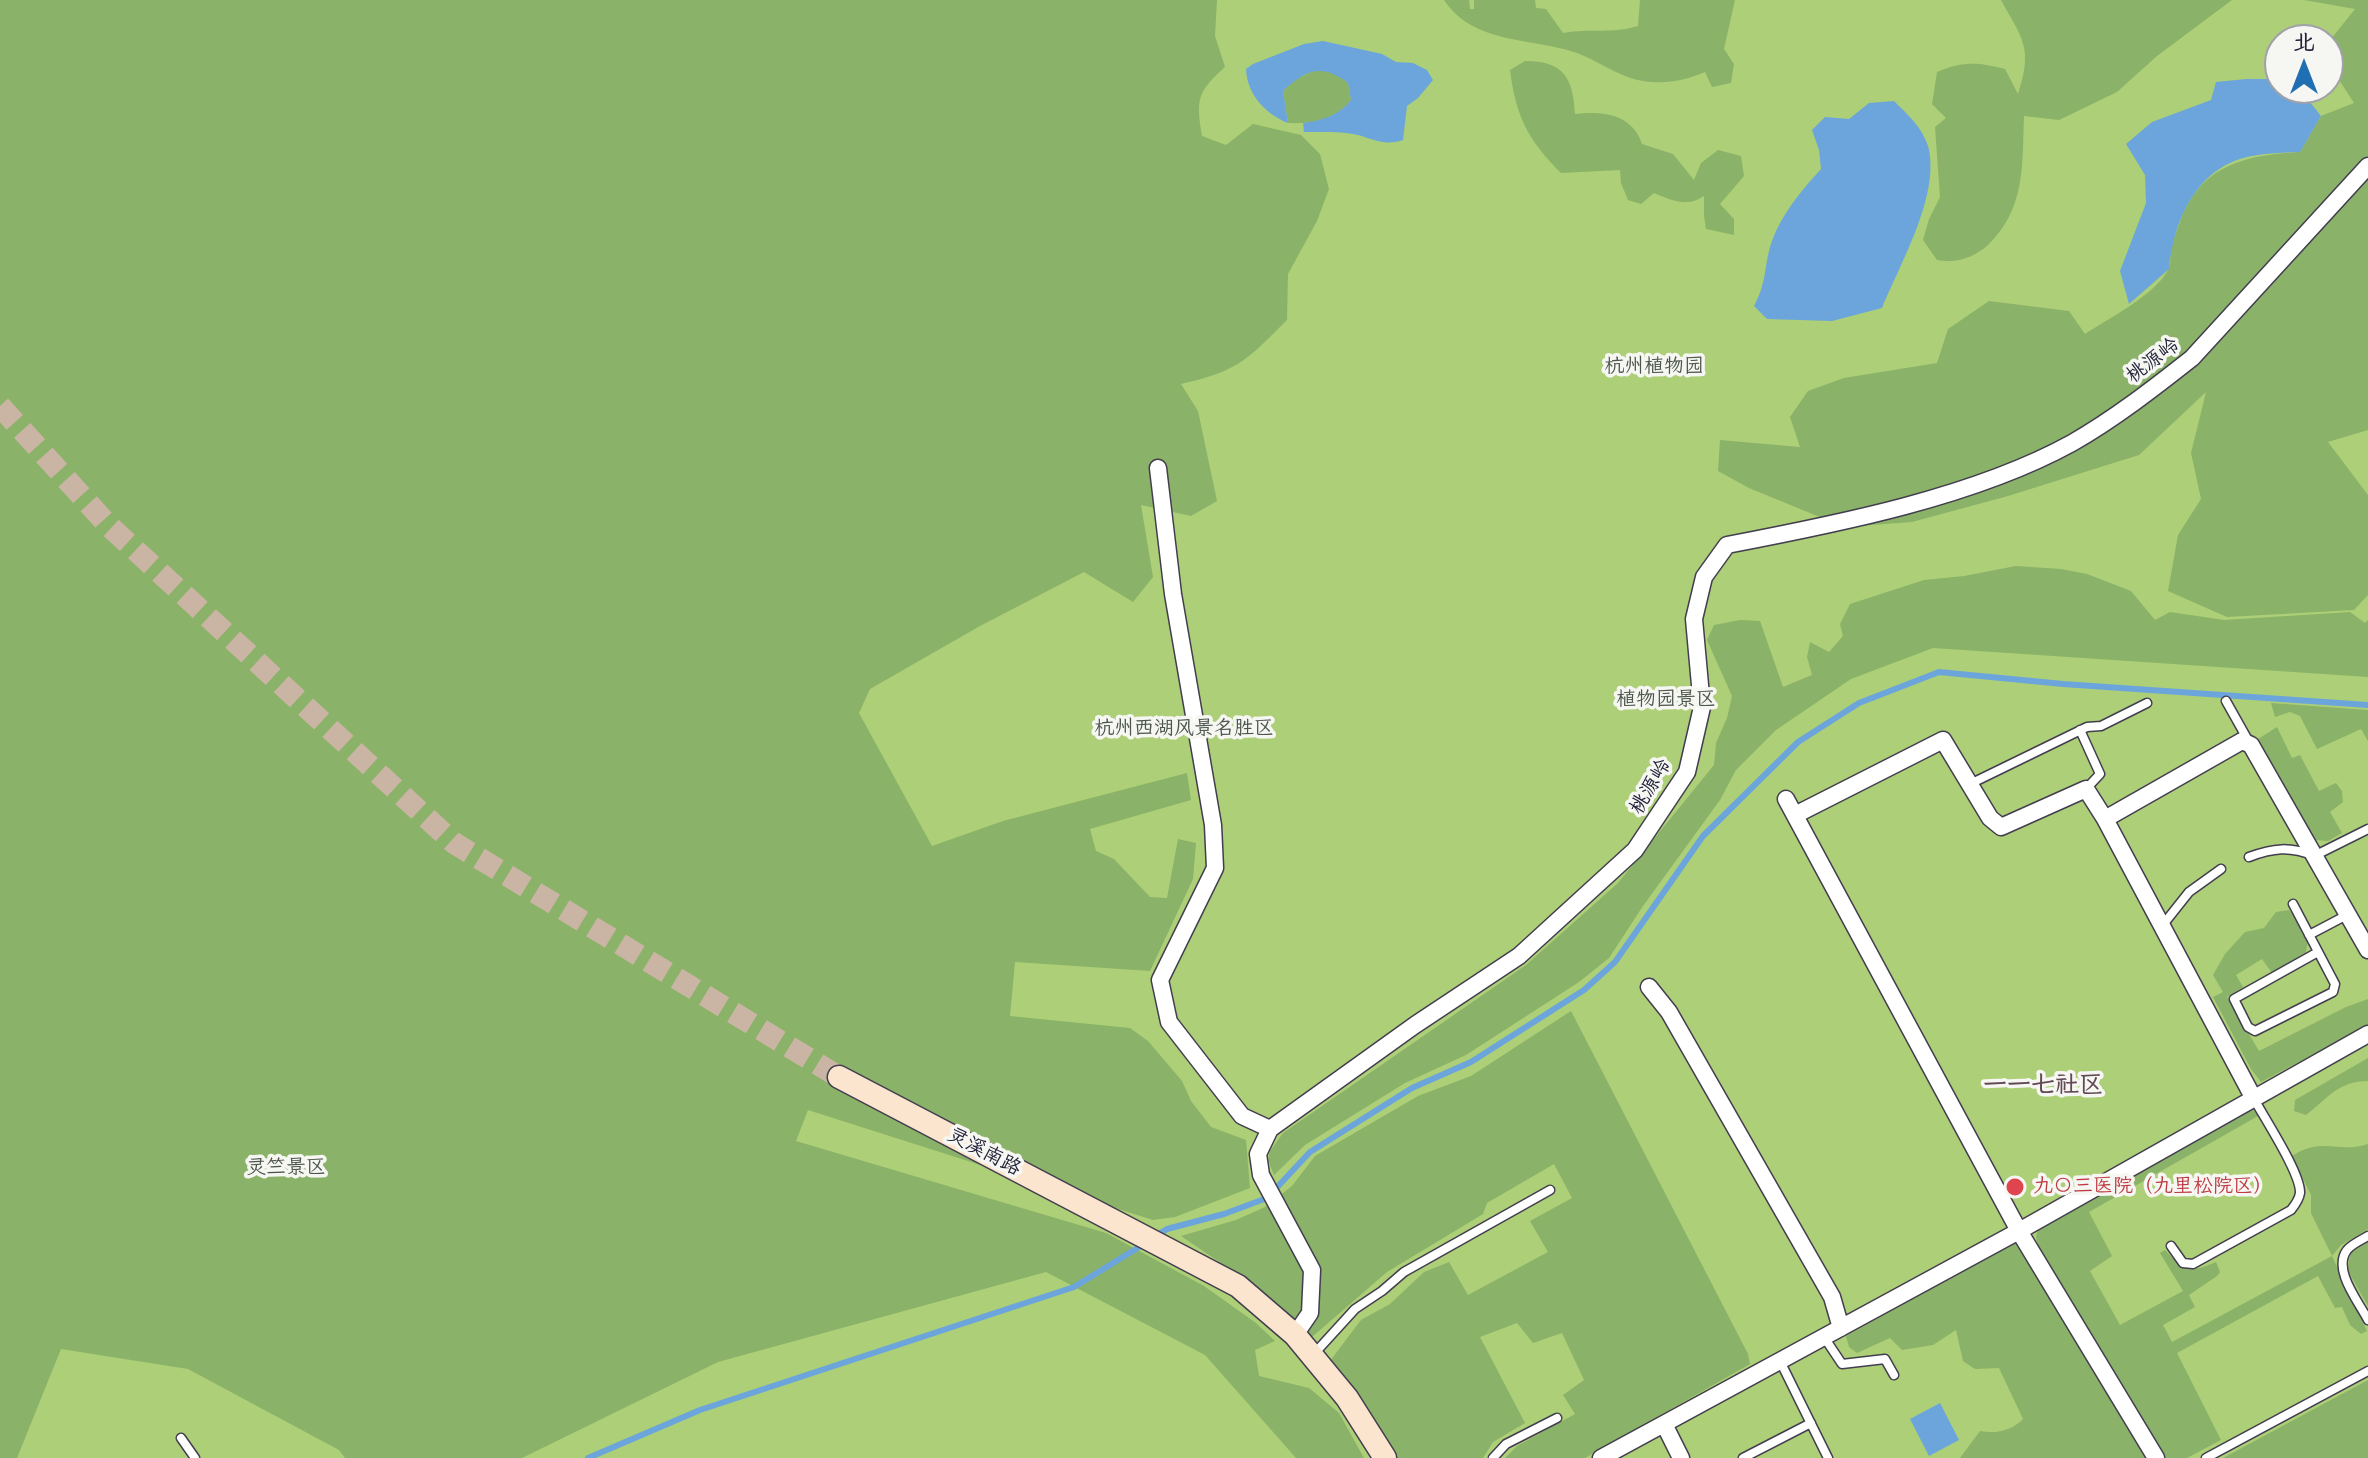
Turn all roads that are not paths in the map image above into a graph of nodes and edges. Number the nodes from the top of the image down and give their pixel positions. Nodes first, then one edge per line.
1 (2368, 166) edge
2 (1158, 468) dead end
3 (2226, 701) dead end
4 (2147, 703) dead end
5 (2080, 730) junction
6 (2251, 745) junction
7 (1970, 784) junction
8 (2086, 789) junction
9 (1786, 799) dead end
10 (1795, 815) junction
11 (2105, 819) junction
12 (2368, 829) edge
13 (2314, 856) junction
14 (2249, 857) dead end
15 (2221, 869) dead end
16 (2293, 904) dead end
17 (2357, 919) edge
18 (2162, 926) junction
19 (2309, 935) junction
20 (2368, 950) edge
21 (2318, 952) junction
22 (1649, 987) dead end
23 (2368, 1034) edge
24 (839, 1077) tunnel mouth
25 (2254, 1099) junction
26 (1270, 1129) junction
27 (1550, 1190) dead end
28 (2019, 1231) junction
29 (2368, 1236) edge
30 (2171, 1246) dead end
31 (2368, 1320) edge
32 (1841, 1328) junction
33 (1295, 1335) junction
34 (1824, 1337) junction
35 (1312, 1356) junction
36 (1780, 1361) junction
37 (2368, 1371) edge
38 (1894, 1375) dead end
39 (1557, 1418) dead end
40 (1811, 1423) junction
41 (1664, 1424) junction
42 (181, 1438) dead end
43 (195, 1458) edge
44 (1385, 1458) edge
45 (1493, 1458) edge
46 (1601, 1458) edge
47 (1681, 1458) edge
48 (1743, 1458) edge
49 (1828, 1458) edge
50 (2156, 1458) edge
51 (2206, 1458) edge

1 - 26 street, 桃源岭
2 - 26 street
3 - 6 lane
4 - 5 lane
5 - 7 lane
5 - 8 lane
6 - 11 street
6 - 13 street
7 - 8 street
7 - 10 street
8 - 11 street
9 - 10 street
10 - 28 street
11 - 18 street
12 - 13 lane
13 - 14 lane
13 - 17 street
15 - 18 lane
16 - 19 lane
17 - 19 lane
17 - 20 street
18 - 25 street
19 - 21 lane
21 - 21 lane
22 - 32 street
23 - 25 street
24 - 33 main road, 灵溪南路
25 - 28 street
25 - 30 lane
26 - 33 street
27 - 35 lane
28 - 32 street
28 - 50 street
29 - 31 lane
32 - 34 street
33 - 35 main road
34 - 36 street
34 - 38 lane
35 - 44 main road
36 - 40 lane
36 - 41 street
37 - 51 lane
39 - 45 lane
40 - 48 lane
40 - 49 lane
41 - 46 street
41 - 47 street
42 - 43 lane

